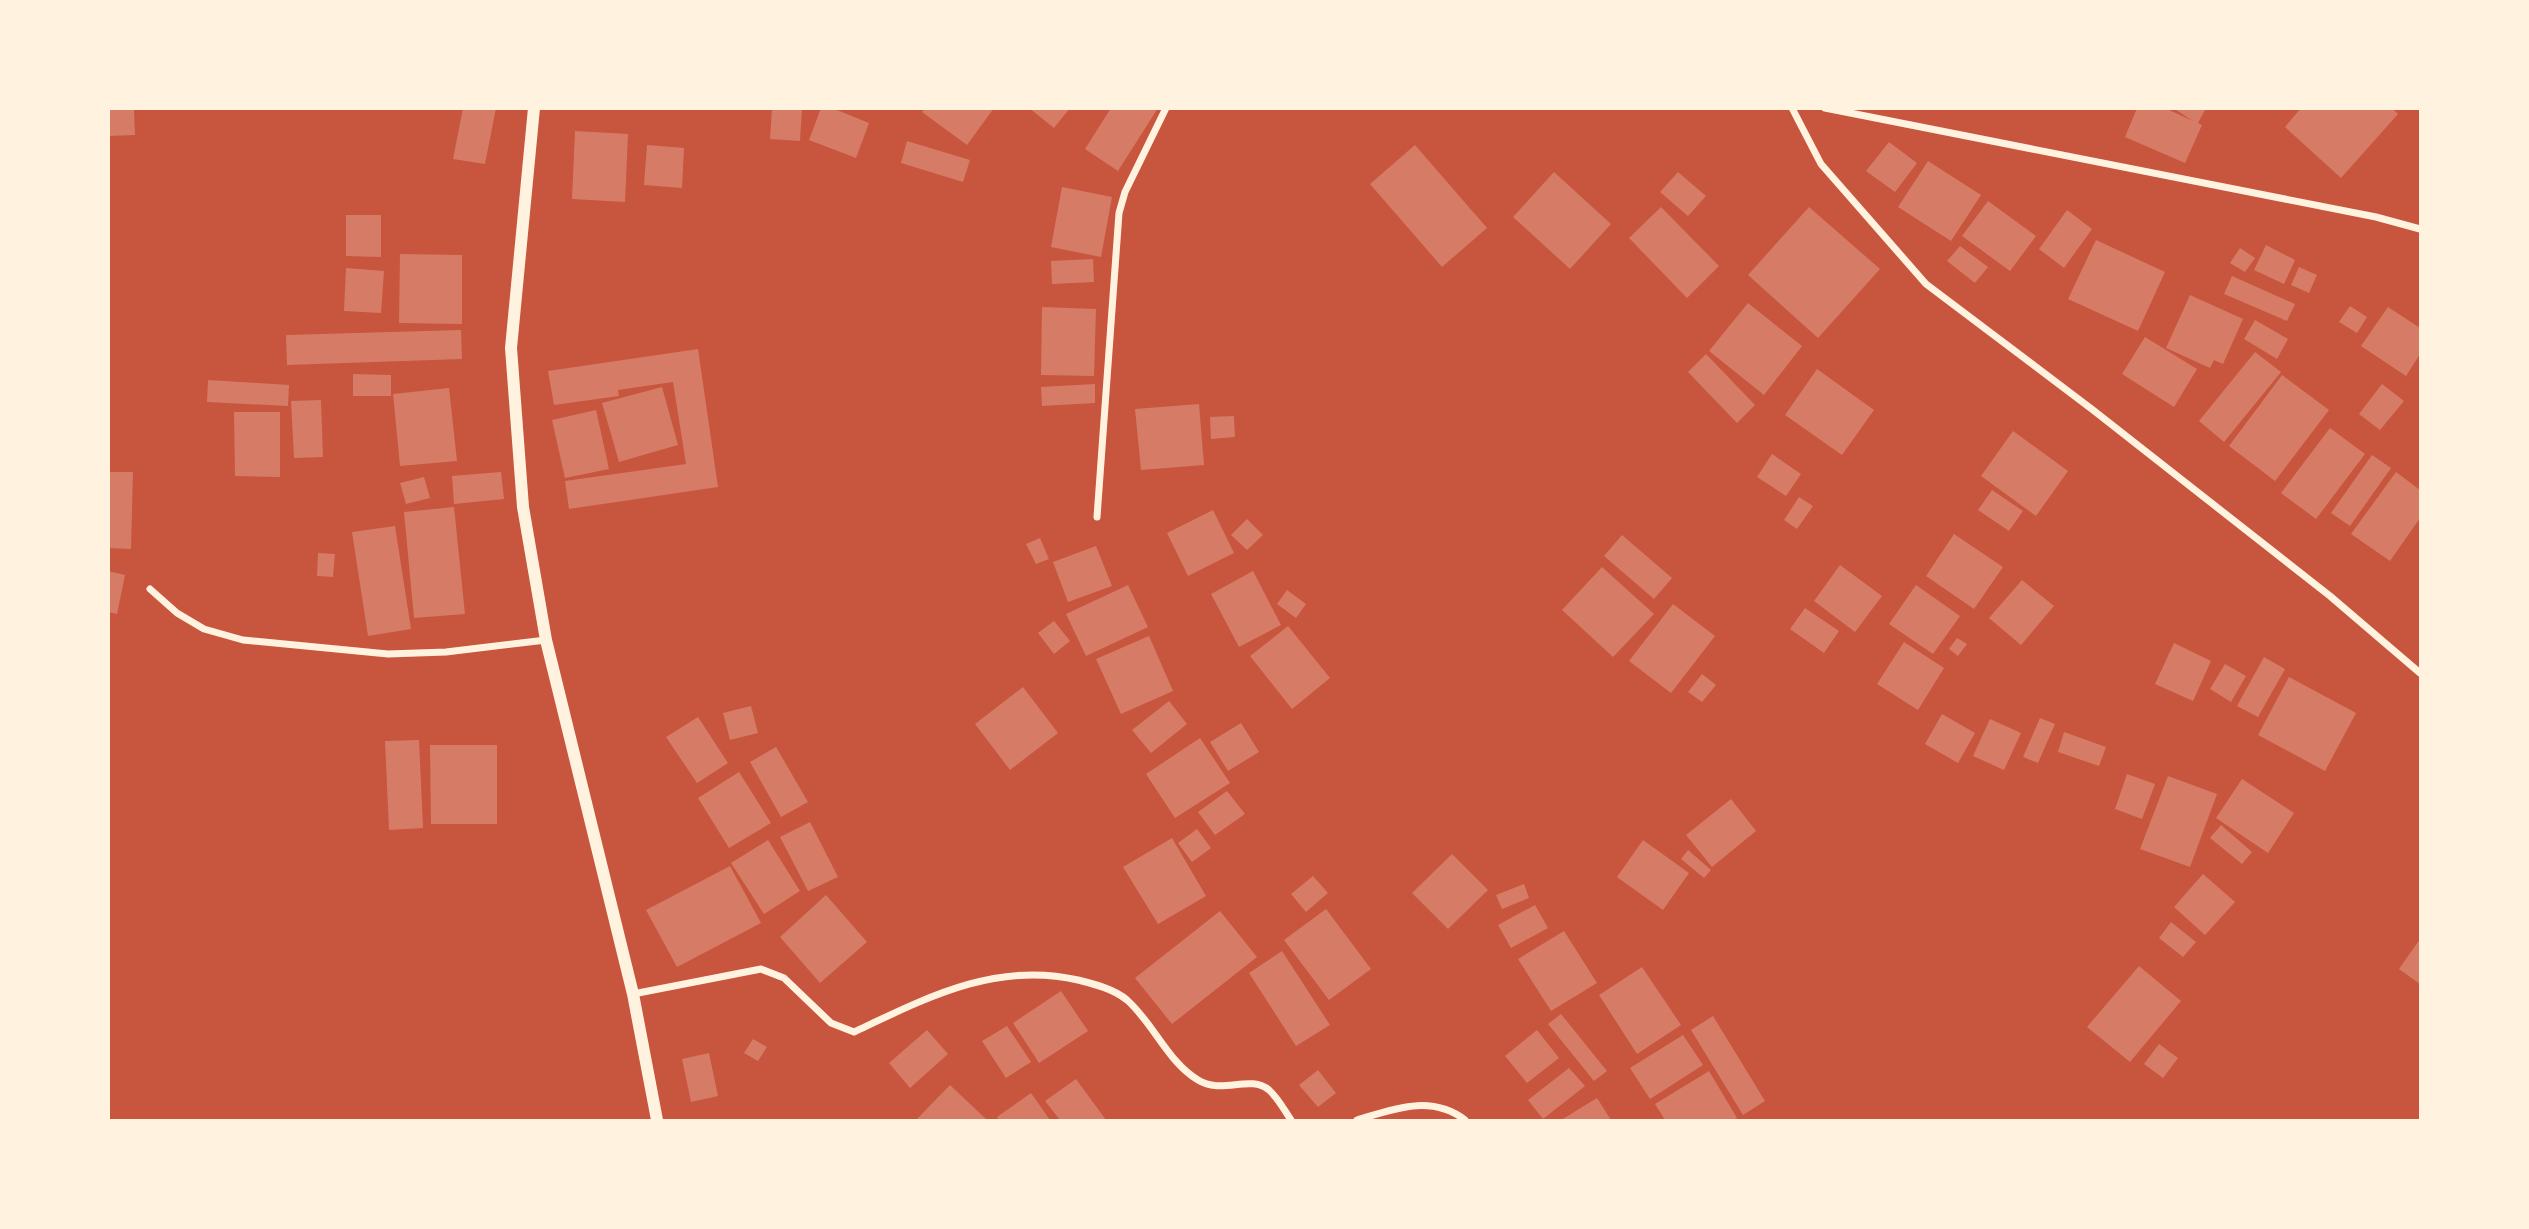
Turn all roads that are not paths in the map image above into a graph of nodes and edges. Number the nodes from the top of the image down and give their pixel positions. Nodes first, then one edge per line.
1 (534, 108) edge
2 (1166, 108) edge
3 (1792, 108) edge
4 (1825, 108) edge
5 (2420, 229) edge
6 (1097, 517) dead end
7 (150, 589) dead end
8 (546, 640) junction
9 (2420, 673) edge
10 (633, 994) junction
11 (657, 1121) edge
12 (1292, 1121) edge
13 (1357, 1121) edge
14 (1465, 1121) edge

1 - 8 street
2 - 6 street
3 - 9 street
4 - 5 street
7 - 8 street
8 - 10 street
10 - 11 street
10 - 12 street
13 - 14 street

